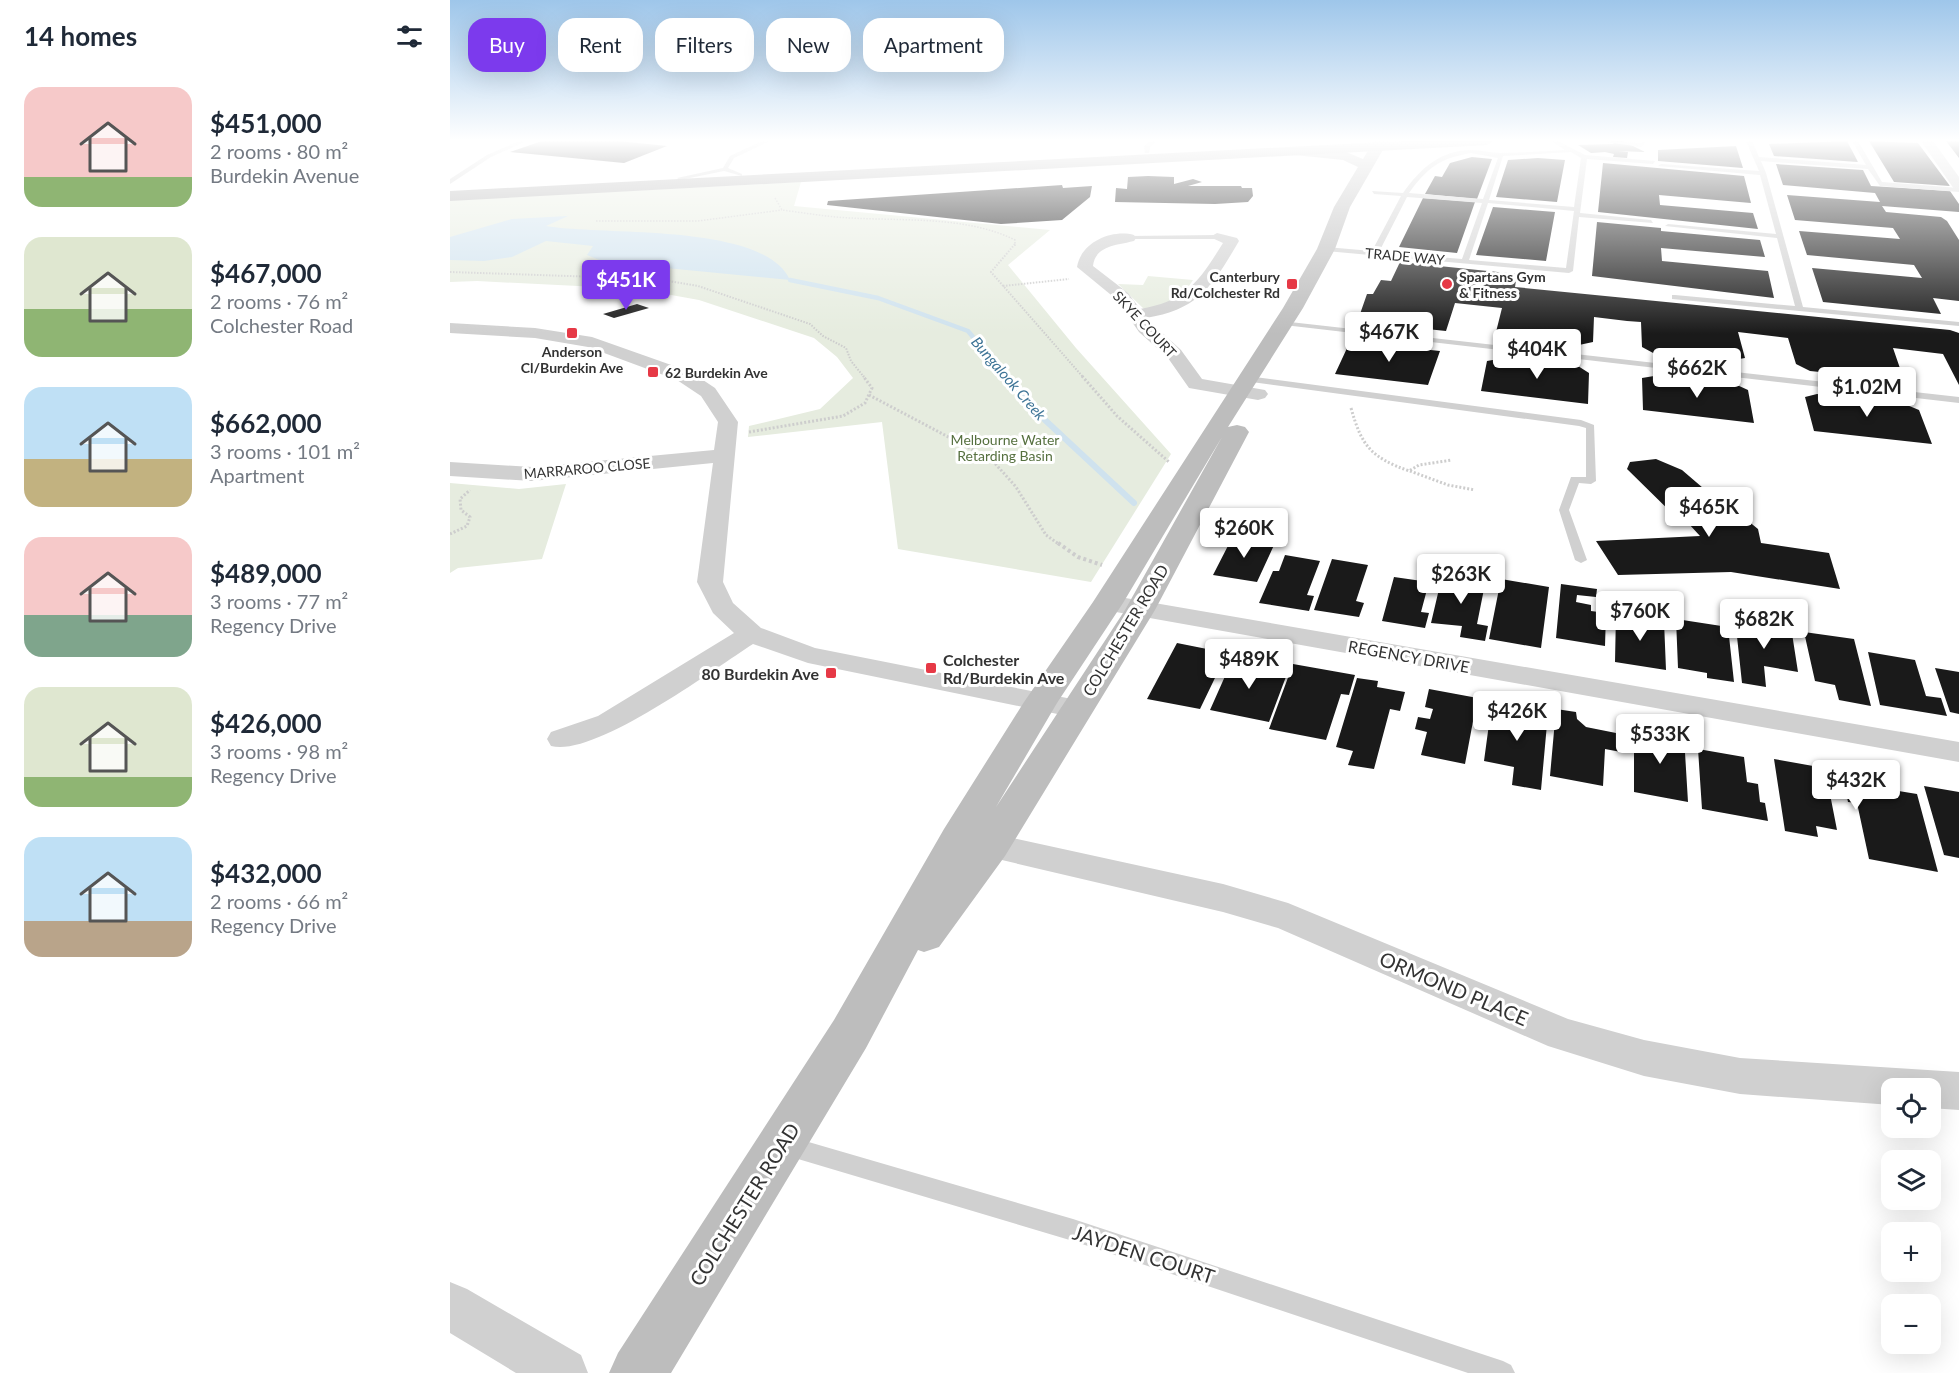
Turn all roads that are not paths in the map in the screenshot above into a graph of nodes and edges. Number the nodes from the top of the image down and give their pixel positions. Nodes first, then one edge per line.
1 (1343, 205) edge
2 (1365, 205) edge
3 (1401, 205) edge
4 (1485, 205) edge
5 (1520, 205) edge
6 (1579, 205) edge
7 (1771, 205) edge
8 (1578, 212) junction
9 (1651, 222) dead end
10 (1668, 226) dead end
11 (1779, 236) junction
12 (1129, 238) joint
13 (1224, 238) joint
14 (1335, 250) junction
15 (1375, 253) junction
16 (1465, 261) junction
17 (1675, 297) dead end
18 (1800, 309) junction
19 (1138, 314) junction
20 (1292, 324) junction
21 (1959, 324) edge
22 (450, 328) edge
23 (1252, 387) junction
24 (1959, 400) edge
25 (723, 456) junction
26 (450, 469) edge
27 (1581, 560) dead end
28 (1108, 603) junction
29 (1140, 610) junction
30 (751, 634) junction
31 (1059, 706) junction
32 (562, 739) dead end
33 (1959, 752) edge
34 (975, 842) junction
35 (1959, 1091) edge
36 (781, 1144) junction
37 (450, 1306) edge
38 (563, 1373) edge
39 (638, 1373) edge
40 (1503, 1373) edge

1 - 14 main road, COLCHESTER ROAD
2 - 14 main road, COLCHESTER ROAD
3 - 15 lane
4 - 16 lane
5 - 8 lane
6 - 8 lane, TRADE WAY
7 - 11 lane
8 - 9 lane
8 - 16 lane, TRADE WAY
10 - 11 lane
11 - 18 lane
12 - 13 lane
12 - 19 street, SKYE COURT
13 - 19 street
14 - 15 lane, TRADE WAY
14 - 20 main road, COLCHESTER ROAD
15 - 16 lane, TRADE WAY
17 - 18 lane
18 - 21 lane
19 - 23 street, SKYE COURT
20 - 23 main road, COLCHESTER ROAD
20 - 24 lane
22 - 25 street
23 - 27 lane
23 - 28 main road, COLCHESTER ROAD
23 - 29 main road, COLCHESTER ROAD
25 - 26 street, MARRAROO CLOSE
25 - 30 street
28 - 29 street, REGENCY DRIVE
28 - 31 main road, COLCHESTER ROAD
29 - 31 main road, COLCHESTER ROAD
29 - 33 street, REGENCY DRIVE
30 - 31 street
30 - 32 street
31 - 34 main road, COLCHESTER ROAD
34 - 35 street, ORMOND PLACE
34 - 36 main road, COLCHESTER ROAD
36 - 39 main road, COLCHESTER ROAD
36 - 40 lane, JAYDEN COURT
37 - 38 street

